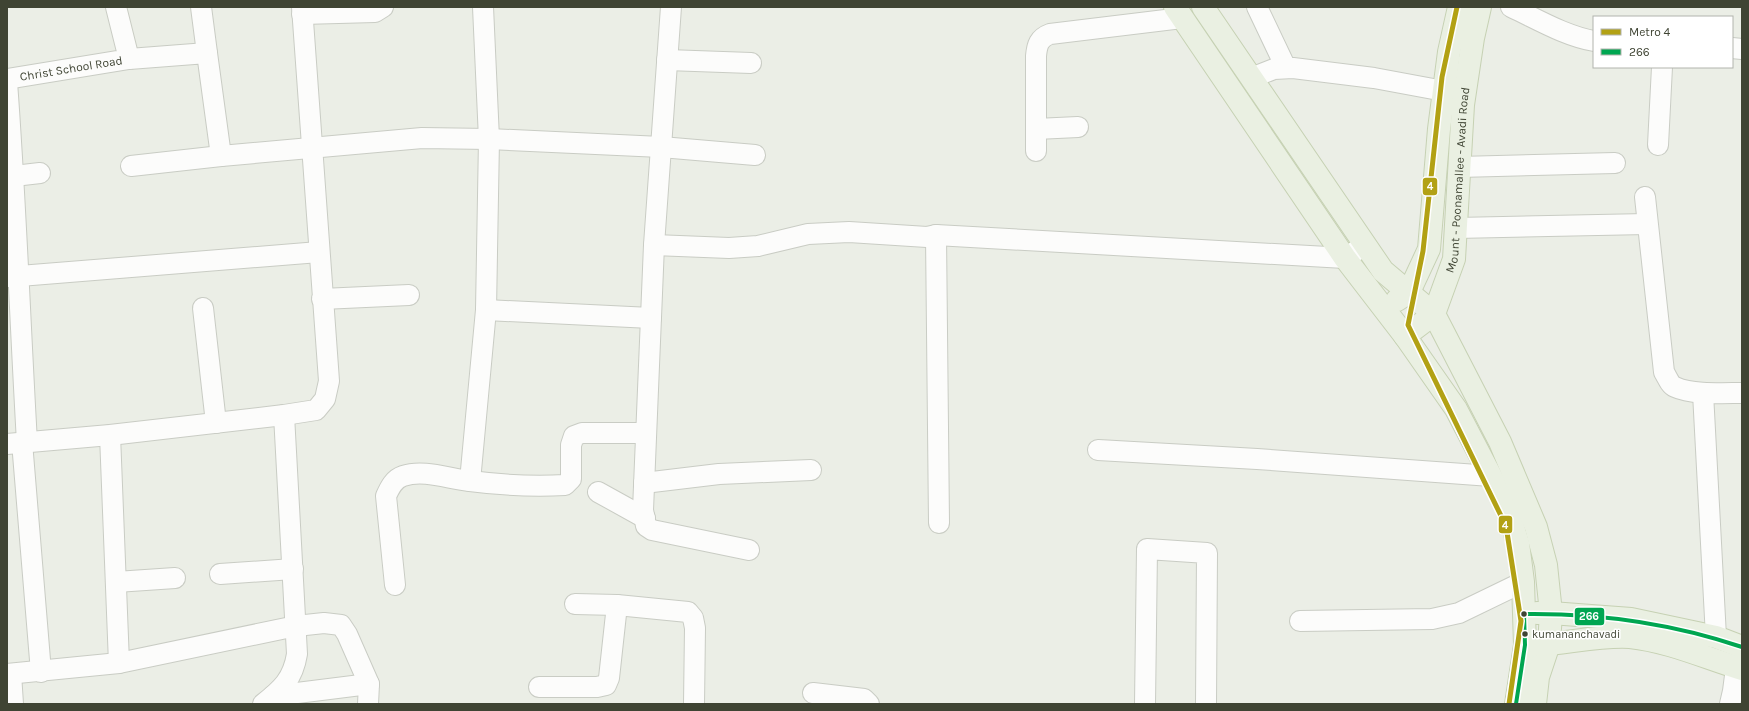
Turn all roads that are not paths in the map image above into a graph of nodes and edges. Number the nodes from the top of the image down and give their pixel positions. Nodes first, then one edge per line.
1 (116, 7) edge
2 (201, 7) edge
3 (383, 7) edge
4 (483, 7) edge
5 (671, 7) edge
6 (1203, 7) edge
7 (1257, 7) edge
8 (1459, 7) edge
9 (1480, 7) edge
10 (1511, 7) edge
11 (302, 11) edge
12 (1178, 12) edge
13 (1593, 41) edge
14 (207, 53) junction
15 (129, 59) junction
16 (667, 60) junction
17 (752, 63) dead end
18 (1286, 68) junction
19 (1662, 68) edge
20 (1251, 78) junction
21 (7, 79) edge
22 (7, 82) edge
23 (1444, 91) junction
24 (1078, 127) dead end
25 (1036, 129) junction
26 (489, 138) junction
27 (1658, 145) dead end
28 (661, 147) junction
29 (311, 148) junction
30 (1036, 151) dead end
31 (755, 155) dead end
32 (220, 156) junction
33 (1615, 163) dead end
34 (131, 166) dead end
35 (1459, 167) junction
36 (40, 173) dead end
37 (14, 176) junction
38 (1645, 197) dead end
39 (1647, 224) junction
40 (1456, 228) junction
41 (936, 235) junction
42 (1365, 245) junction
43 (654, 246) junction
44 (318, 252) junction
45 (1345, 258) junction
46 (1425, 258) junction
47 (1380, 267) junction
48 (12, 277) edge
49 (1410, 292) junction
50 (409, 295) dead end
51 (322, 299) junction
52 (203, 308) dead end
53 (1384, 308) junction
54 (486, 310) junction
55 (1434, 314) junction
56 (651, 318) junction
57 (1405, 336) junction
58 (1703, 393) junction
59 (1742, 393) edge
60 (284, 415) junction
61 (216, 423) junction
62 (646, 433) junction
63 (110, 435) junction
64 (19, 443) edge
65 (1098, 450) dead end
66 (811, 470) dead end
67 (1491, 476) junction
68 (470, 481) junction
69 (644, 483) junction
70 (598, 492) dead end
71 (645, 518) junction
72 (939, 523) dead end
73 (749, 550) dead end
74 (293, 569) junction
75 (220, 574) dead end
76 (175, 578) dead end
77 (116, 582) junction
78 (1523, 582) junction
79 (395, 585) dead end
80 (574, 604) dead end
81 (617, 604) junction
82 (1551, 613) junction
83 (1524, 614) junction
84 (1300, 621) dead end
85 (296, 626) junction
86 (1716, 637) junction
87 (1600, 638) junction
88 (1549, 644) junction
89 (1525, 645) junction
90 (1742, 647) edge
91 (119, 663) junction
92 (1739, 669) edge
93 (41, 672) junction
94 (9, 674) edge
95 (369, 684) junction
96 (549, 693) edge
97 (813, 693) dead end
98 (1536, 694) edge
99 (268, 700) edge
100 (14, 704) edge
101 (368, 704) edge
102 (694, 704) edge
103 (869, 704) edge
104 (1146, 704) edge
105 (1206, 704) edge
106 (1516, 704) edge
107 (1730, 704) edge

1 - 15 street, Christ School Road
2 - 14 street
3 - 11 street
4 - 26 street
5 - 16 street
6 - 20 main road
7 - 18 street
8 - 23 main road, Mount - Poonamallee - Avadi Road
9 - 35 main road, Mount - Poonamallee - Avadi Road
10 - 13 street
11 - 29 street
12 - 25 street
12 - 45 main road
14 - 15 street
14 - 32 street
15 - 21 street, Christ School Road
16 - 17 street
16 - 28 street
18 - 20 street
18 - 23 street
19 - 27 street
20 - 42 main road
22 - 37 street
23 - 46 main road, Mount - Poonamallee - Avadi Road
24 - 25 street
25 - 30 street
26 - 28 street
26 - 29 street
26 - 54 street
28 - 31 street
28 - 43 street
29 - 32 street
29 - 44 street
32 - 34 street
33 - 35 street
35 - 40 main road, Mount - Poonamallee - Avadi Road
36 - 37 street
37 - 48 street
38 - 39 street
39 - 40 street
39 - 58 street
40 - 55 main road, Mount - Poonamallee - Avadi Road
41 - 43 street
41 - 45 street
41 - 72 street
42 - 45 street
42 - 47 main road
43 - 56 street
44 - 48 street
44 - 51 street
45 - 53 main road
46 - 47 main road
46 - 49 main road, Mount - Poonamallee - Avadi Road
47 - 49 main road
48 - 64 street
49 - 53 main road
49 - 55 main road
50 - 51 street
51 - 60 street
52 - 61 street
53 - 57 main road
54 - 56 street
54 - 68 street
55 - 57 main road
55 - 82 main road
56 - 62 street
57 - 67 main road
58 - 59 street
58 - 86 street
60 - 61 street
60 - 74 street
61 - 63 street
62 - 68 street
62 - 69 street
63 - 64 street
63 - 77 street
64 - 93 street
65 - 67 street
66 - 69 street
67 - 78 main road
68 - 79 street
69 - 71 street
70 - 71 street
71 - 73 street
74 - 75 street
74 - 85 street
76 - 77 street
77 - 91 street
78 - 83 main road
78 - 84 street
80 - 81 street
81 - 96 street
81 - 102 street
82 - 83 main road
82 - 86 main road
82 - 88 main road
83 - 89 main road
85 - 91 street
85 - 95 street
85 - 99 street
86 - 90 main road
87 - 88 main road
87 - 92 main road
87 - 98 main road
88 - 89 main road
88 - 98 main road
89 - 106 main road
91 - 93 street
92 - 107 street
93 - 94 street
94 - 100 street
95 - 99 street
95 - 101 street
97 - 103 street
104 - 105 street

